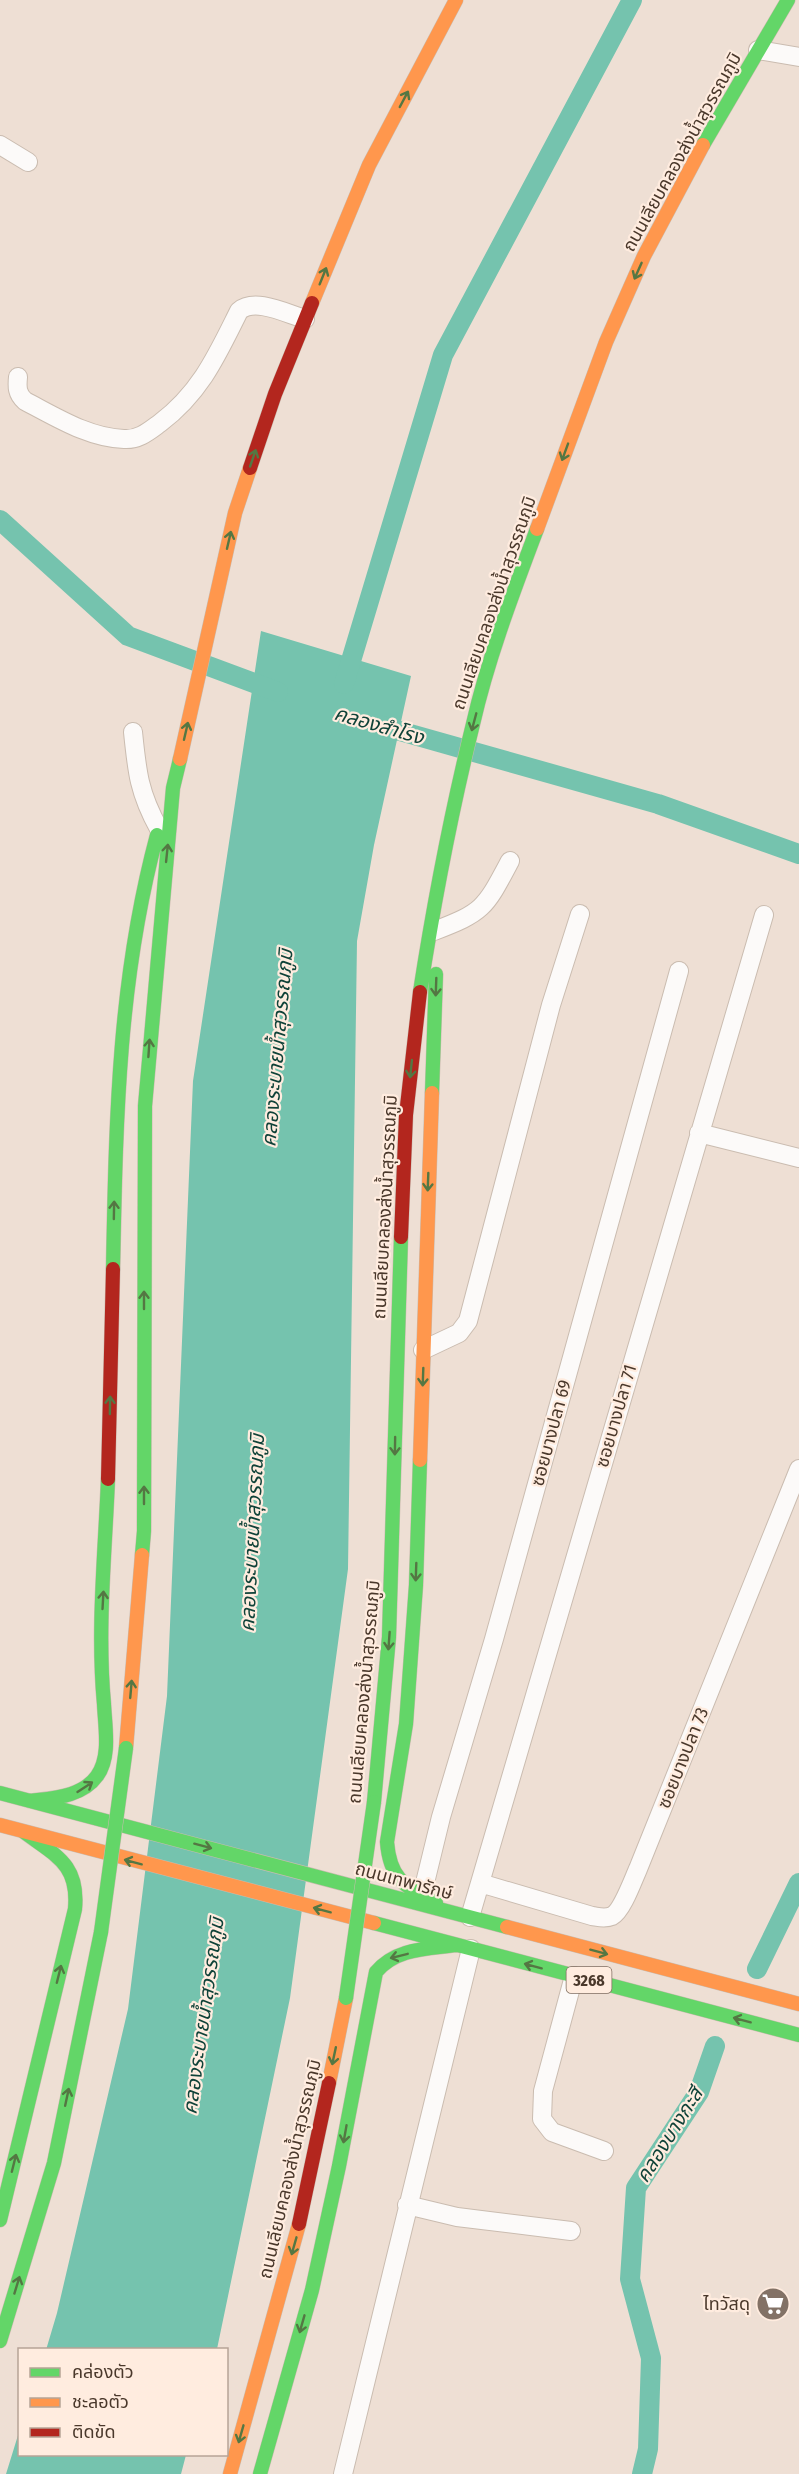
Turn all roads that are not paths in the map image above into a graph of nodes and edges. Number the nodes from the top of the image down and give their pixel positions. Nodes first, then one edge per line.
1 (456, 0) edge
2 (788, 0) edge
3 (758, 50) junction
4 (799, 57) edge
5 (0, 145) edge
6 (28, 162) dead end
7 (305, 320) junction
8 (18, 377) dead end
9 (133, 732) dead end
10 (173, 794) junction
11 (159, 829) junction
12 (510, 861) dead end
13 (433, 908) junction
14 (580, 914) dead end
15 (764, 915) dead end
16 (434, 931) junction
17 (679, 971) dead end
18 (699, 1133) junction
19 (799, 1158) edge
20 (423, 1350) junction
21 (799, 1469) edge
22 (0, 1793) edge
23 (30, 1801) junction
24 (0, 1825) edge
25 (23, 1832) junction
26 (480, 1883) junction
27 (422, 1895) junction
28 (462, 1915) junction
29 (464, 1947) junction
30 (574, 1976) junction
31 (799, 2004) edge
32 (799, 2035) edge
33 (604, 2151) dead end
34 (407, 2205) junction
35 (0, 2220) edge
36 (570, 2231) dead end
37 (0, 2341) edge
38 (230, 2474) edge
39 (260, 2474) edge
40 (343, 2474) edge

7 -> 1 main road
2 - 3 main road, ถนนเลียบคลองส่งน้ำสุวรรณภูมิ
3 - 4 street
3 -> 13 main road, ถนนเลียบคลองส่งน้ำสุวรรณภูมิ
5 - 6 street
7 - 8 street
10 -> 7 main road
9 - 11 street
10 - 11 main road
37 -> 10 main road, bridge
23 -> 11 main road
12 - 16 street
13 - 16 main road
13 -> 38 main road, ถนนเลียบคลองส่งน้ำสุวรรณภูมิ, bridge
14 - 20 street
15 - 18 street, ซอยบางปลา 71
16 -> 20 main road
17 - 27 street, ซอยบางปลา 69
18 - 19 street
18 - 26 street, ซอยบางปลา 71
20 -> 27 main road
21 - 26 street, ซอยบางปลา 73
22 - 23 main road, ถนนเทพารักษ์ / 3268
23 -> 28 main road, ถนนเทพารักษ์ / 3268, bridge
24 - 25 main road, 3268
29 -> 25 main road, 3268, bridge
35 -> 25 main road
26 - 28 street, ซอยบางปลา 71
27 - 28 main road
28 -> 31 main road, ถนนเทพารักษ์ / 3268
30 -> 29 main road, 3268
29 - 34 street
29 -> 39 main road
32 -> 30 main road, 3268
30 - 33 street
34 - 36 street
34 - 40 street

